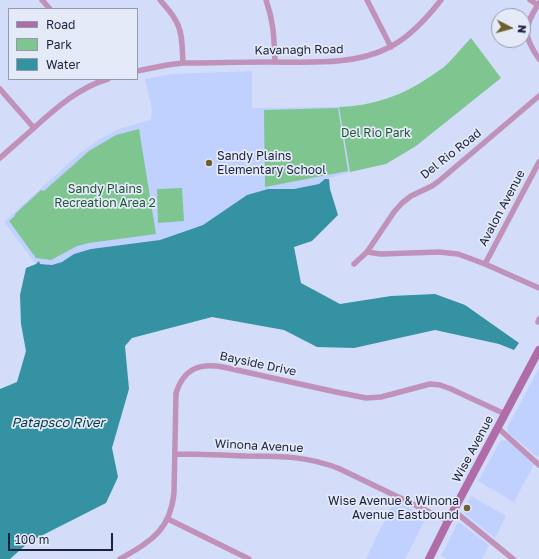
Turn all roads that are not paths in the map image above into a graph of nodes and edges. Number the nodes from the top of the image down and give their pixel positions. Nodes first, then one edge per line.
1 (42, 0) edge
2 (160, 0) edge
3 (266, 0) edge
4 (367, 0) edge
5 (441, 0) edge
6 (530, 0) edge
7 (538, 4) edge
8 (49, 8) edge
9 (391, 47) junction
10 (539, 59) edge
11 (275, 62) junction
12 (183, 63) junction
13 (138, 71) edge
14 (100, 80) edge
15 (0, 89) edge
16 (539, 96) edge
17 (34, 128) junction
18 (0, 158) edge
19 (539, 162) edge
20 (366, 252) junction
21 (354, 264) dead end
22 (485, 264) junction
23 (539, 288) edge
24 (539, 350) edge
25 (505, 414) junction
26 (498, 428) junction
27 (175, 454) junction
28 (539, 465) edge
29 (454, 511) junction
30 (168, 519) junction
31 (448, 521) junction
32 (120, 559) edge
33 (249, 559) edge
34 (429, 559) edge
35 (513, 559) edge

1 - 8 street
2 - 12 street
3 - 11 street
4 - 9 street
5 - 9 street, Kavanagh Road
6 - 7 street
7 - 10 street
9 - 11 street, Kavanagh Road
11 - 12 street, Kavanagh Road
12 - 13 street, Kavanagh Road
14 - 17 street
15 - 17 street
16 - 20 street, Del Rio Road
17 - 18 street
19 - 22 street, Avalon Avenue
20 - 21 street, Del Rio Road
20 - 22 street
22 - 23 street
24 - 25 main road, Wise Avenue
25 - 26 main road, Wise Avenue
25 - 27 street, Bayside Drive
26 - 28 street
26 - 29 main road, Wise Avenue
27 - 30 street, Bayside Drive
27 - 31 street, Winona Avenue
29 - 31 main road, Wise Avenue
29 - 35 street
30 - 32 street, Bayside Drive
30 - 33 street
31 - 34 main road, Wise Avenue

